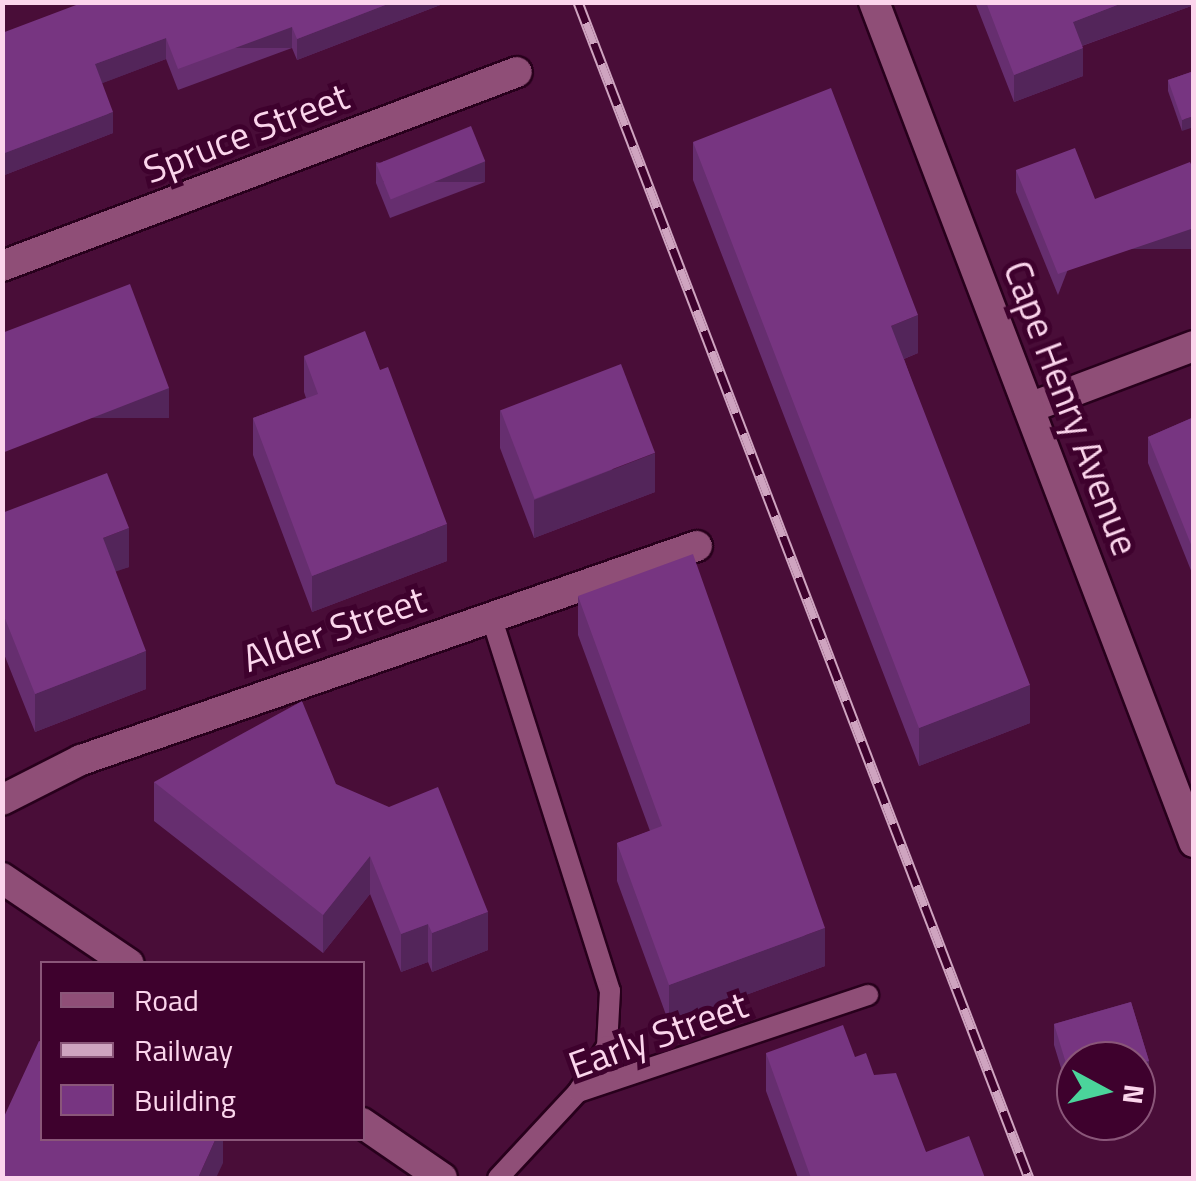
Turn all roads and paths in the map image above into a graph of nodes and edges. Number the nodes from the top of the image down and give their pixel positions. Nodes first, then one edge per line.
1 (874, 2) edge
2 (518, 72) dead end
3 (2, 266) edge
4 (1194, 346) edge
5 (1028, 408) junction
6 (697, 546) dead end
7 (492, 616) junction
8 (2, 800) edge
9 (1194, 842) edge
10 (2, 878) edge
11 (126, 961) edge
12 (868, 995) dead end
13 (578, 1092) junction
14 (365, 1125) edge
15 (442, 1178) edge
16 (498, 1178) edge

1 - 5 street, Cape Henry Avenue
2 - 3 street, Spruce Street
4 - 5 street
5 - 9 street, Cape Henry Avenue
6 - 7 street, Alder Street
7 - 8 street, Alder Street
7 - 13 lane
10 - 11 street
12 - 13 lane, Early Street
13 - 16 lane, Early Street
14 - 15 street

